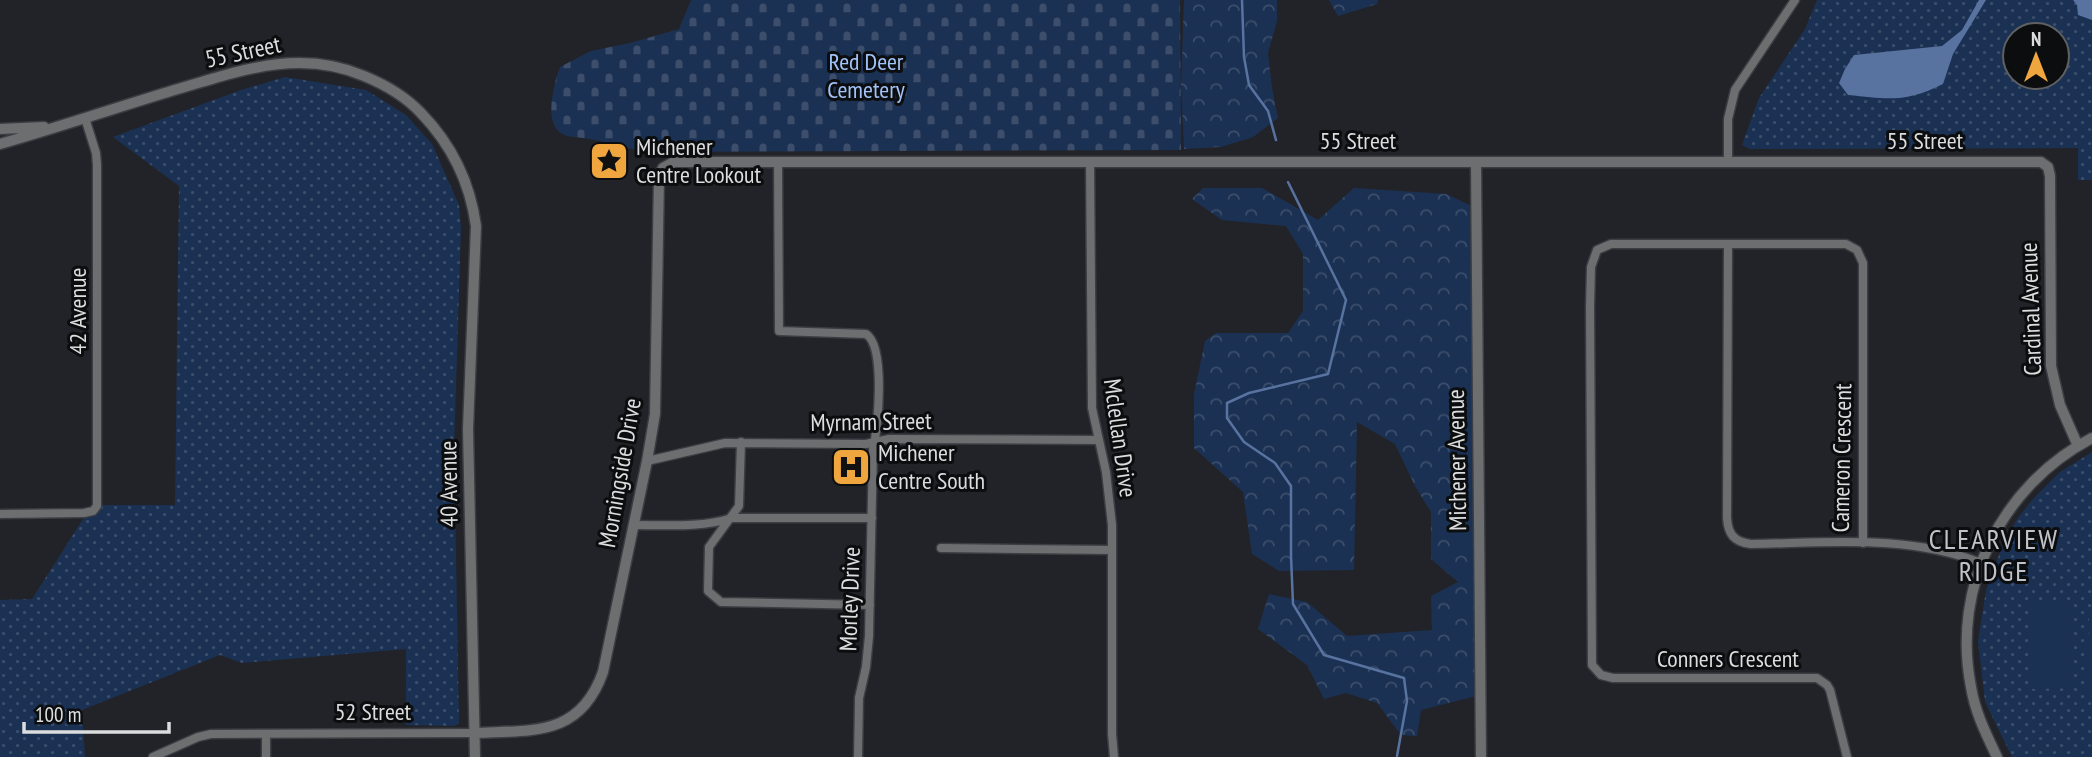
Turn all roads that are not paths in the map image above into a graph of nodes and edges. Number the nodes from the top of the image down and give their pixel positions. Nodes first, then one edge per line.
1 (1795, 0) edge
2 (85, 118) junction
3 (59, 126) junction
4 (0, 129) edge
5 (0, 144) edge
6 (778, 162) junction
7 (1090, 162) junction
8 (1476, 162) junction
9 (1728, 162) junction
10 (666, 165) joint
11 (2048, 167) joint
12 (474, 209) joint
13 (1728, 244) junction
14 (2092, 438) edge
15 (1098, 440) junction
16 (741, 442) junction
17 (875, 442) junction
18 (2078, 446) junction
19 (648, 461) junction
20 (0, 514) edge
21 (732, 518) junction
22 (872, 519) junction
23 (634, 525) junction
24 (1863, 543) junction
25 (941, 548) dead end
26 (1112, 550) junction
27 (1980, 563) junction
28 (870, 605) junction
29 (1596, 671) joint
30 (589, 700) joint
31 (475, 733) junction
32 (266, 734) junction
33 (153, 757) edge
34 (266, 757) edge
35 (475, 757) edge
36 (858, 757) edge
37 (1114, 757) edge
38 (1482, 757) edge
39 (1847, 757) edge
40 (1997, 757) edge

1 - 9 street
2 - 3 street, 55 Street
2 - 12 street, 55 Street
2 - 20 street, 42 Avenue
3 - 4 street
3 - 5 street, 55 Street
6 - 7 street, 55 Street
6 - 10 street, 55 Street
6 - 17 street, Morley Drive
7 - 8 street, 55 Street
7 - 15 street, Mclellan Drive
8 - 9 street, 55 Street
8 - 38 street, Michener Avenue
9 - 11 street, 55 Street
10 - 19 street, Morningside Drive
11 - 18 street, Cardinal Avenue
12 - 31 street, 40 Avenue
13 - 24 street, Cameron Crescent
13 - 24 street, Cameron Crescent
13 - 29 street, Cameron Crescent
14 - 18 street
15 - 17 street, Myrnam Street
15 - 26 street, Mclellan Drive
16 - 17 street, Myrnam Street
16 - 19 street, Myrnam Street
16 - 21 street
17 - 22 street, Morley Drive
18 - 27 street
19 - 23 street, Morningside Drive
21 - 22 street
21 - 23 street
21 - 28 street
22 - 28 street, Morley Drive
23 - 30 street, Morningside Drive
24 - 27 street
25 - 26 street
26 - 37 street, Mclellan Drive
27 - 40 street
28 - 36 street, Morley Drive
29 - 39 street, Conners Crescent
30 - 31 street, 52 Street
31 - 32 street, 52 Street
31 - 35 street, 40 Avenue
32 - 33 street, 52 Street
32 - 34 street

